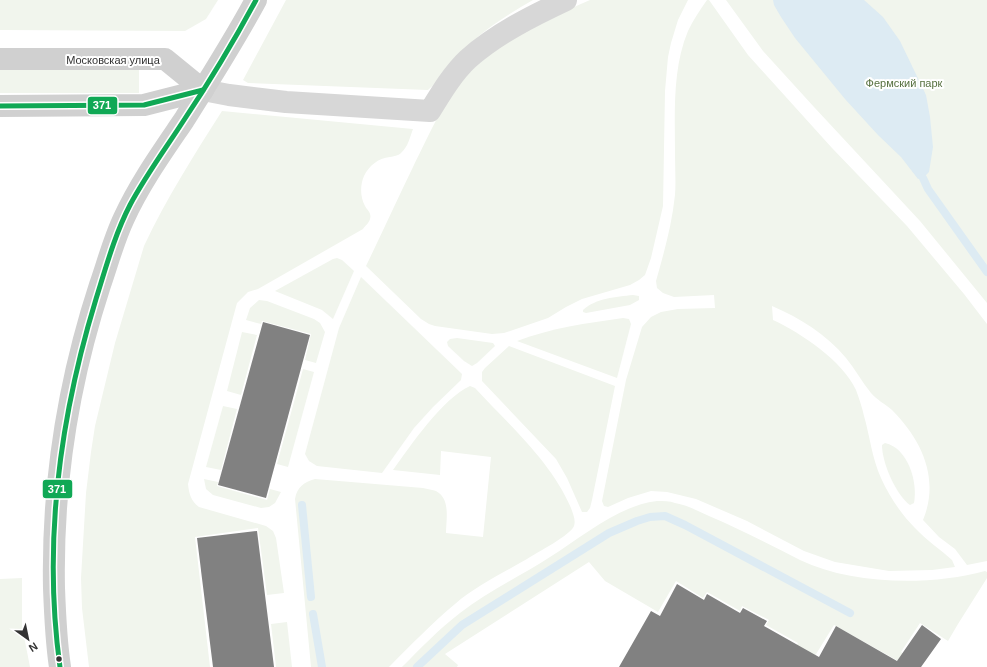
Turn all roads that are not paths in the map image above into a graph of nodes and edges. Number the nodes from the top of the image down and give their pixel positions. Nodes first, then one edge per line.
1 (256, 0) edge
2 (566, 0) edge
3 (0, 59) edge
4 (203, 90) junction
5 (0, 106) edge
6 (60, 667) edge

1 - 4 main road
2 - 4 street
3 - 4 main road, Московская улица
4 - 5 main road
4 - 6 main road

